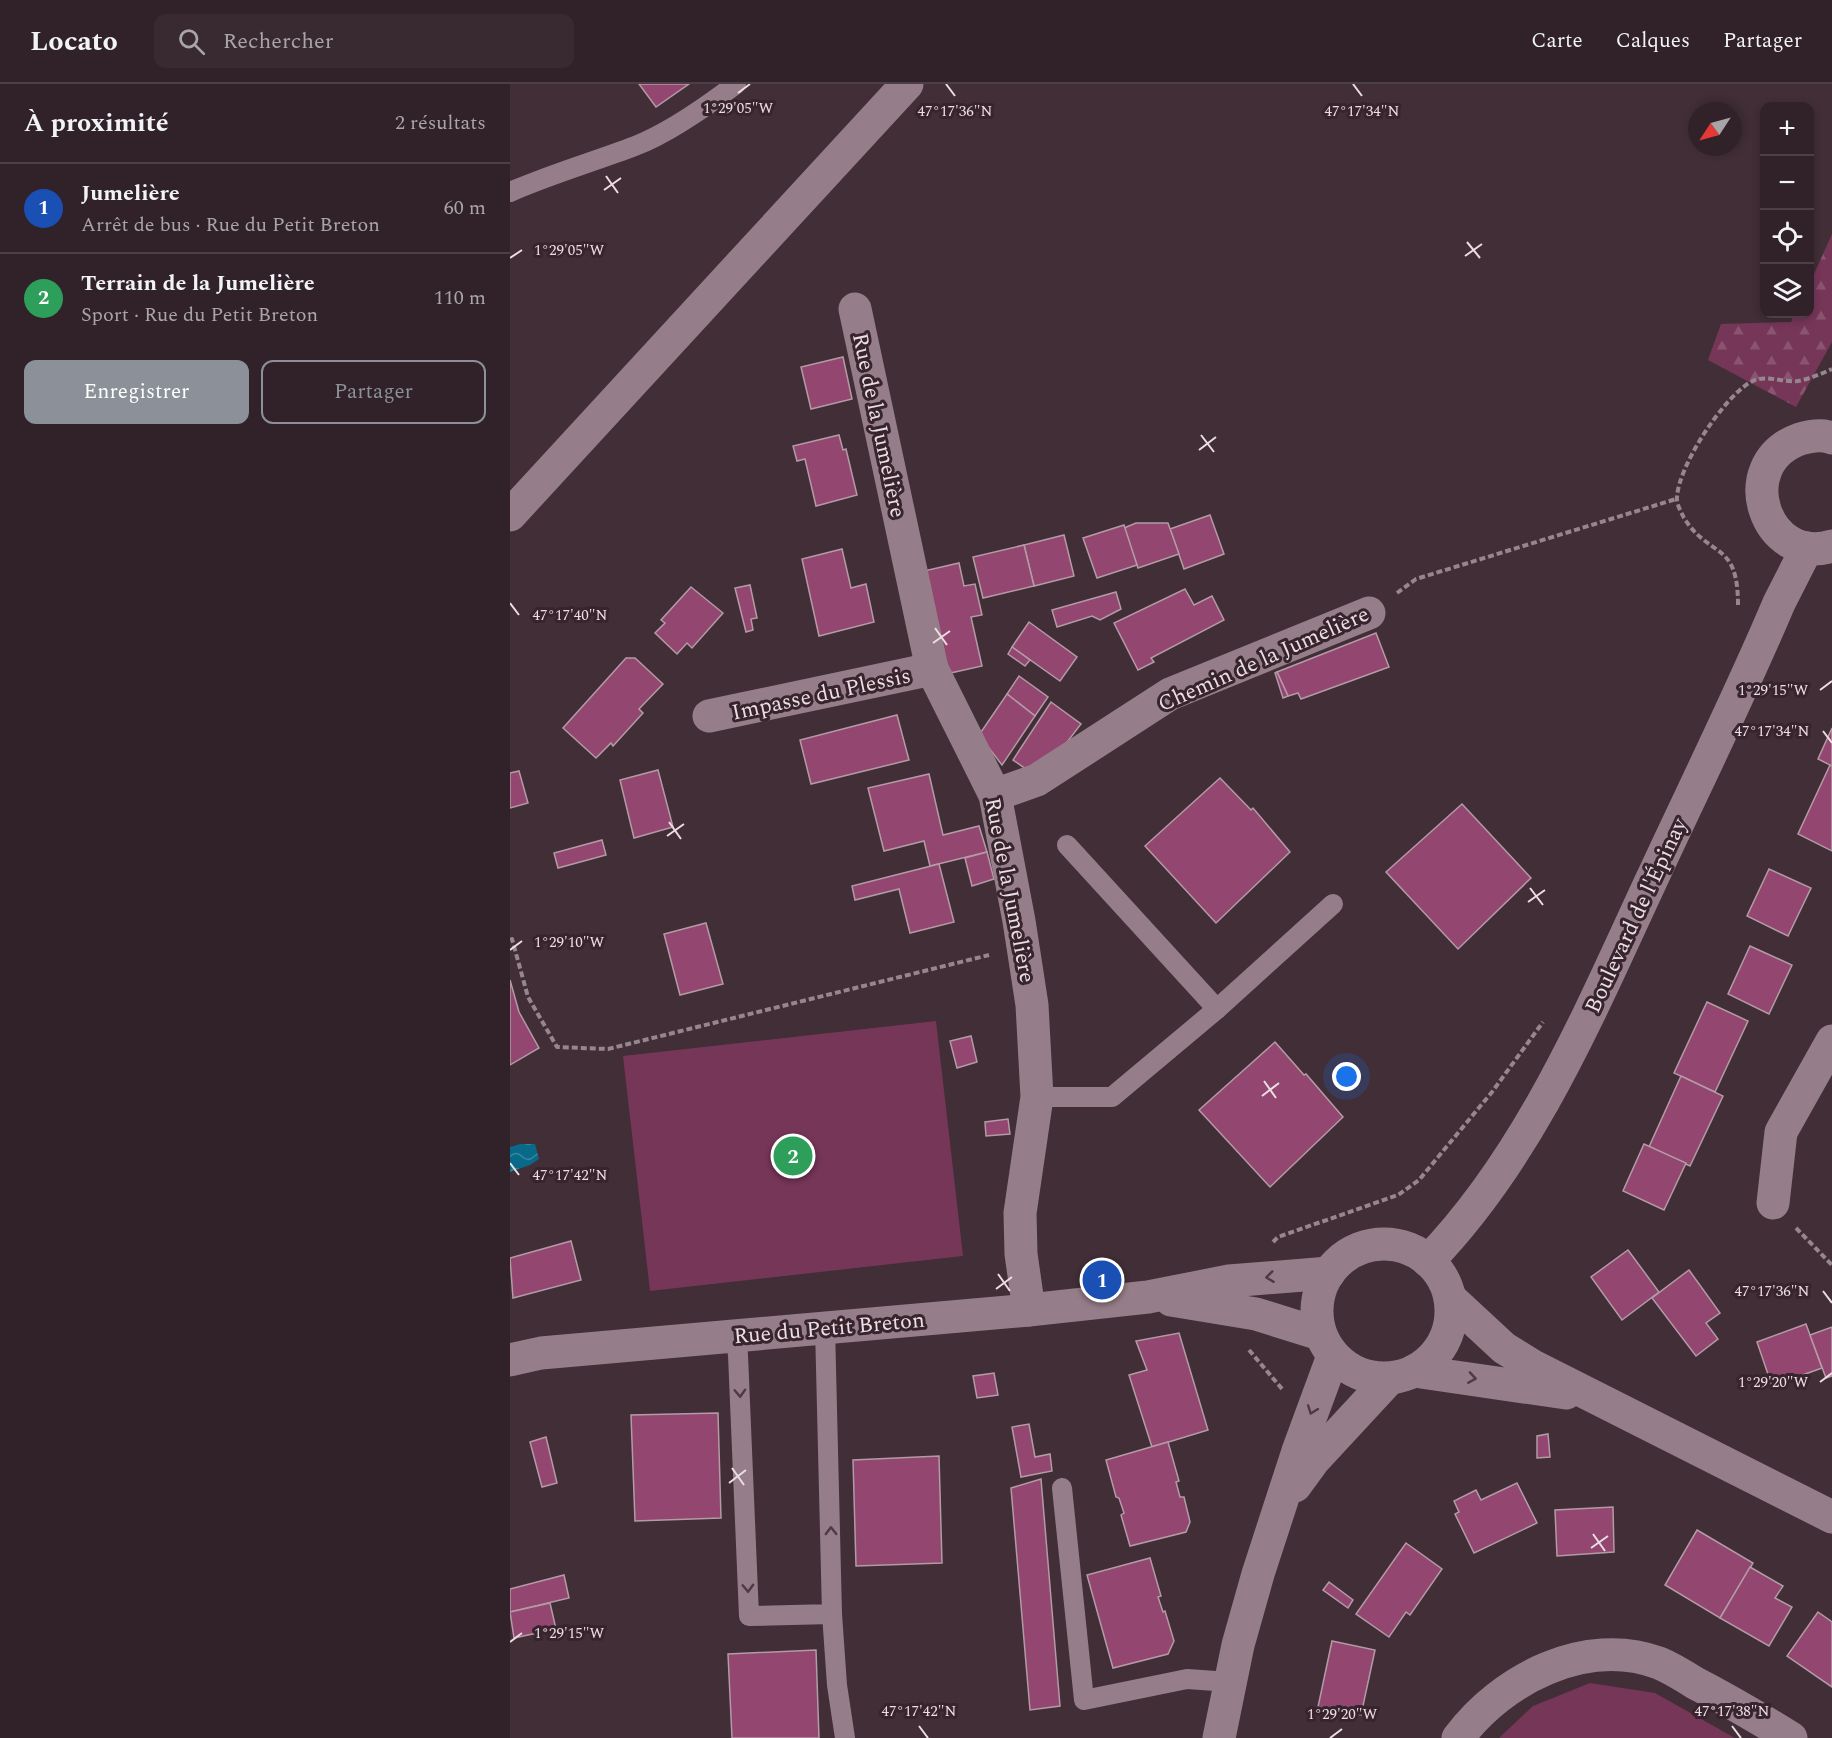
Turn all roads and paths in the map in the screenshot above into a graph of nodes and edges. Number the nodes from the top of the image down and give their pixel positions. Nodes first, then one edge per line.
1 (736, 84) edge
2 (907, 84) edge
3 (510, 192) edge
4 (855, 309) dead end
5 (1832, 369) edge
6 (1832, 438) edge
7 (1676, 499) junction
8 (510, 515) edge
9 (1819, 547) edge
10 (1738, 606) dead end
11 (1369, 613) joint
12 (932, 669) junction
13 (710, 716) dead end
14 (995, 795) junction
15 (1067, 845) dead end
16 (1333, 904) dead end
17 (510, 940) edge
18 (1022, 947) junction
19 (1217, 1009) junction
20 (1546, 1016) dead end
21 (1832, 1041) edge
22 (1037, 1097) junction
23 (1773, 1203) joint
24 (1428, 1261) junction
25 (1832, 1265) edge
26 (1329, 1273) junction
27 (1257, 1279) junction
28 (1148, 1297) junction
29 (1450, 1298) junction
30 (1029, 1310) junction
31 (825, 1327) junction
32 (735, 1335) junction
33 (1327, 1345) junction
34 (510, 1360) edge
35 (1401, 1375) junction
36 (1601, 1398) junction
37 (1062, 1488) dead end
38 (1283, 1502) junction
39 (1832, 1516) edge
40 (832, 1614) junction
41 (1230, 1682) junction
42 (845, 1738) edge
43 (1219, 1738) edge
44 (1458, 1738) edge
45 (1791, 1738) edge

1 - 3 lane
2 - 8 street
4 - 12 street, Rue de la Jumelière
5 - 7 path
6 - 9 street
7 - 10 path
7 - 11 path, Chemin de la Jumelière
9 - 24 street, Boulevard de l'Épinay
11 - 14 street, Chemin de la Jumelière
12 - 13 street, Impasse du Plessis
12 - 14 street, Rue de la Jumelière
14 - 18 street, Rue de la Jumelière
15 - 19 lane
16 - 19 lane
17 - 18 path
18 - 22 street, Rue de la Jumelière
19 - 22 lane
20 - 27 path
21 - 23 street
22 - 30 street, Rue de la Jumelière
23 - 25 path
24 - 26 street
24 - 29 street
26 -> 27 street, Rue du Petit Breton
26 - 33 street
27 - 28 street, Rue du Petit Breton
28 - 30 street, Rue du Petit Breton
28 - 33 street, Rue du Petit Breton
29 - 35 street
29 - 36 street
30 - 31 street, Rue du Petit Breton
31 - 32 street, Rue du Petit Breton
40 -> 31 lane
32 - 34 street, Rue du Petit Breton
32 -> 40 lane
33 - 35 street
33 -> 38 street
35 -> 36 street
35 - 38 street
36 - 39 street
37 - 41 lane
38 - 41 street
40 - 42 lane
41 - 43 street
44 - 45 street

